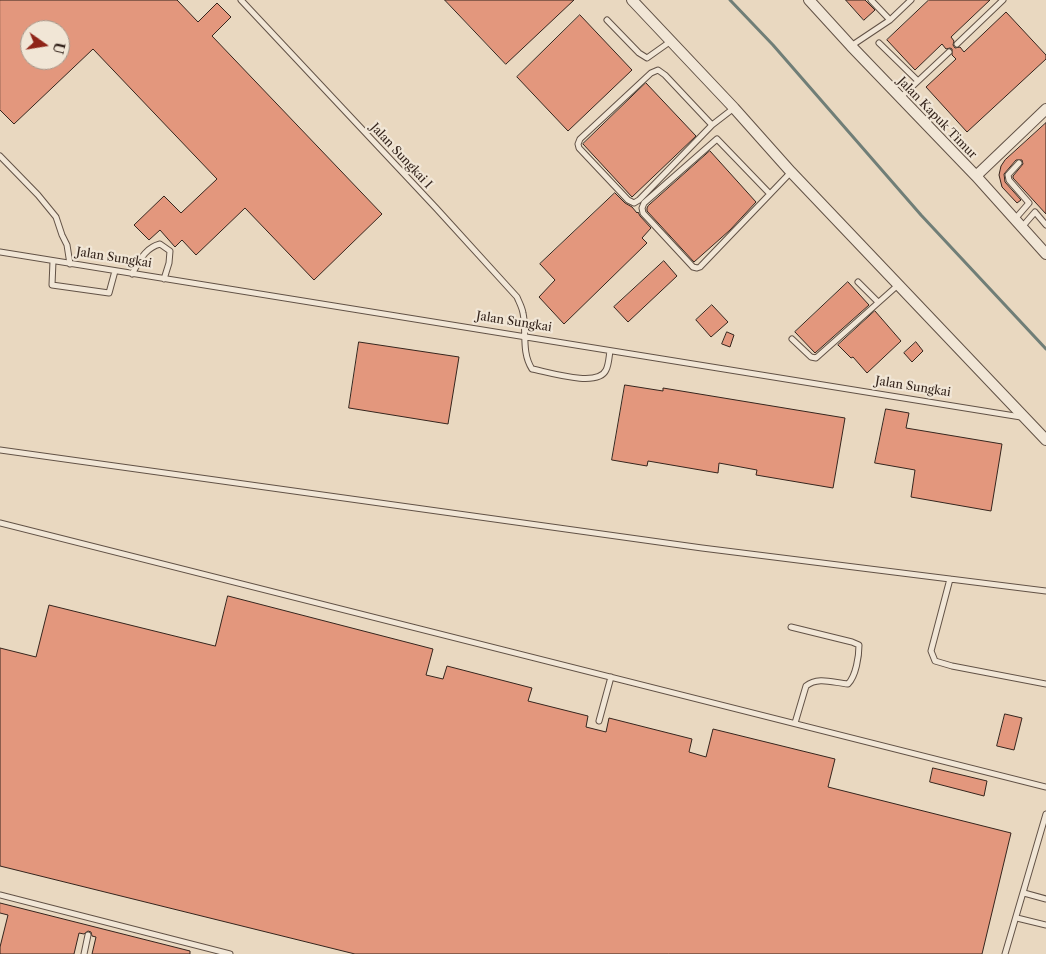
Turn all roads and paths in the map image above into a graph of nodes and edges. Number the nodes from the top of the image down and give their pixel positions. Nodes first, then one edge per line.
1 (241, 0) edge
2 (632, 0) edge
3 (809, 0) edge
4 (871, 0) edge
5 (911, 0) edge
6 (1003, 0) edge
7 (606, 20) dead end
8 (890, 20) junction
9 (670, 41) junction
10 (879, 43) dead end
11 (957, 44) dead end
12 (851, 46) junction
13 (949, 52) dead end
14 (918, 81) junction
15 (900, 98) junction
16 (734, 108) junction
17 (1046, 109) edge
18 (712, 125) junction
19 (0, 156) edge
20 (1019, 163) dead end
21 (790, 172) junction
22 (976, 176) junction
23 (770, 194) junction
24 (1014, 219) junction
25 (1046, 225) edge
26 (1022, 227) junction
27 (0, 252) edge
28 (1046, 254) edge
29 (53, 261) junction
30 (70, 264) junction
31 (114, 271) junction
32 (132, 274) junction
33 (164, 279) junction
34 (858, 282) dead end
35 (898, 284) junction
36 (878, 302) junction
37 (524, 337) junction
38 (792, 339) dead end
39 (610, 350) junction
40 (1023, 417) junction
41 (1046, 440) edge
42 (0, 450) edge
43 (0, 523) edge
44 (950, 579) junction
45 (1046, 591) edge
46 (791, 627) dead end
47 (611, 677) junction
48 (1046, 684) edge
49 (599, 721) dead end
50 (795, 723) junction
51 (1046, 787) edge
52 (1046, 814) edge
53 (1024, 893) junction
54 (0, 896) edge
55 (1046, 899) edge
56 (1017, 918) junction
57 (91, 919) junction
58 (1046, 925) edge
59 (90, 926) dead end
60 (88, 935) dead end
61 (84, 954) edge
62 (230, 954) edge
63 (1005, 954) edge

1 - 37 lane, Jalan Sungkai I
2 - 9 street
3 - 12 street, Jalan Kapuk Timur
4 - 8 lane
5 - 8 lane
6 - 11 lane
7 - 9 lane
8 - 12 lane
9 - 16 street
10 - 14 lane
12 - 15 street, Jalan Kapuk Timur
13 - 14 lane
14 - 15 lane
15 - 22 street, Jalan Kapuk Timur
16 - 18 lane
16 - 21 street
17 - 22 street
18 - 18 lane
19 - 30 lane
20 - 24 lane
21 - 23 lane
21 - 35 street
22 - 24 street, Jalan Kapuk Timur
23 - 23 lane
24 - 26 street, Jalan Kapuk Timur
25 - 26 lane
26 - 28 street, Jalan Kapuk Timur
27 - 29 lane, Jalan Sungkai
29 - 30 lane, Jalan Sungkai
29 - 31 lane
30 - 31 lane, Jalan Sungkai
31 - 32 lane, Jalan Sungkai
32 - 33 lane, Jalan Sungkai
32 - 33 lane
33 - 37 lane, Jalan Sungkai
34 - 36 lane
35 - 36 lane
35 - 40 street
36 - 38 lane
37 - 39 lane, Jalan Sungkai
37 - 39 lane, Jalan Sungkai I
39 - 40 lane, Jalan Sungkai
40 - 41 street
42 - 44 lane
43 - 47 lane
44 - 45 lane
44 - 48 lane
46 - 50 lane
47 - 49 lane
47 - 50 lane
50 - 51 lane
52 - 53 lane
53 - 55 lane
53 - 56 lane
54 - 57 lane
56 - 58 lane
56 - 63 lane
57 - 59 lane
57 - 62 lane
60 - 61 lane

